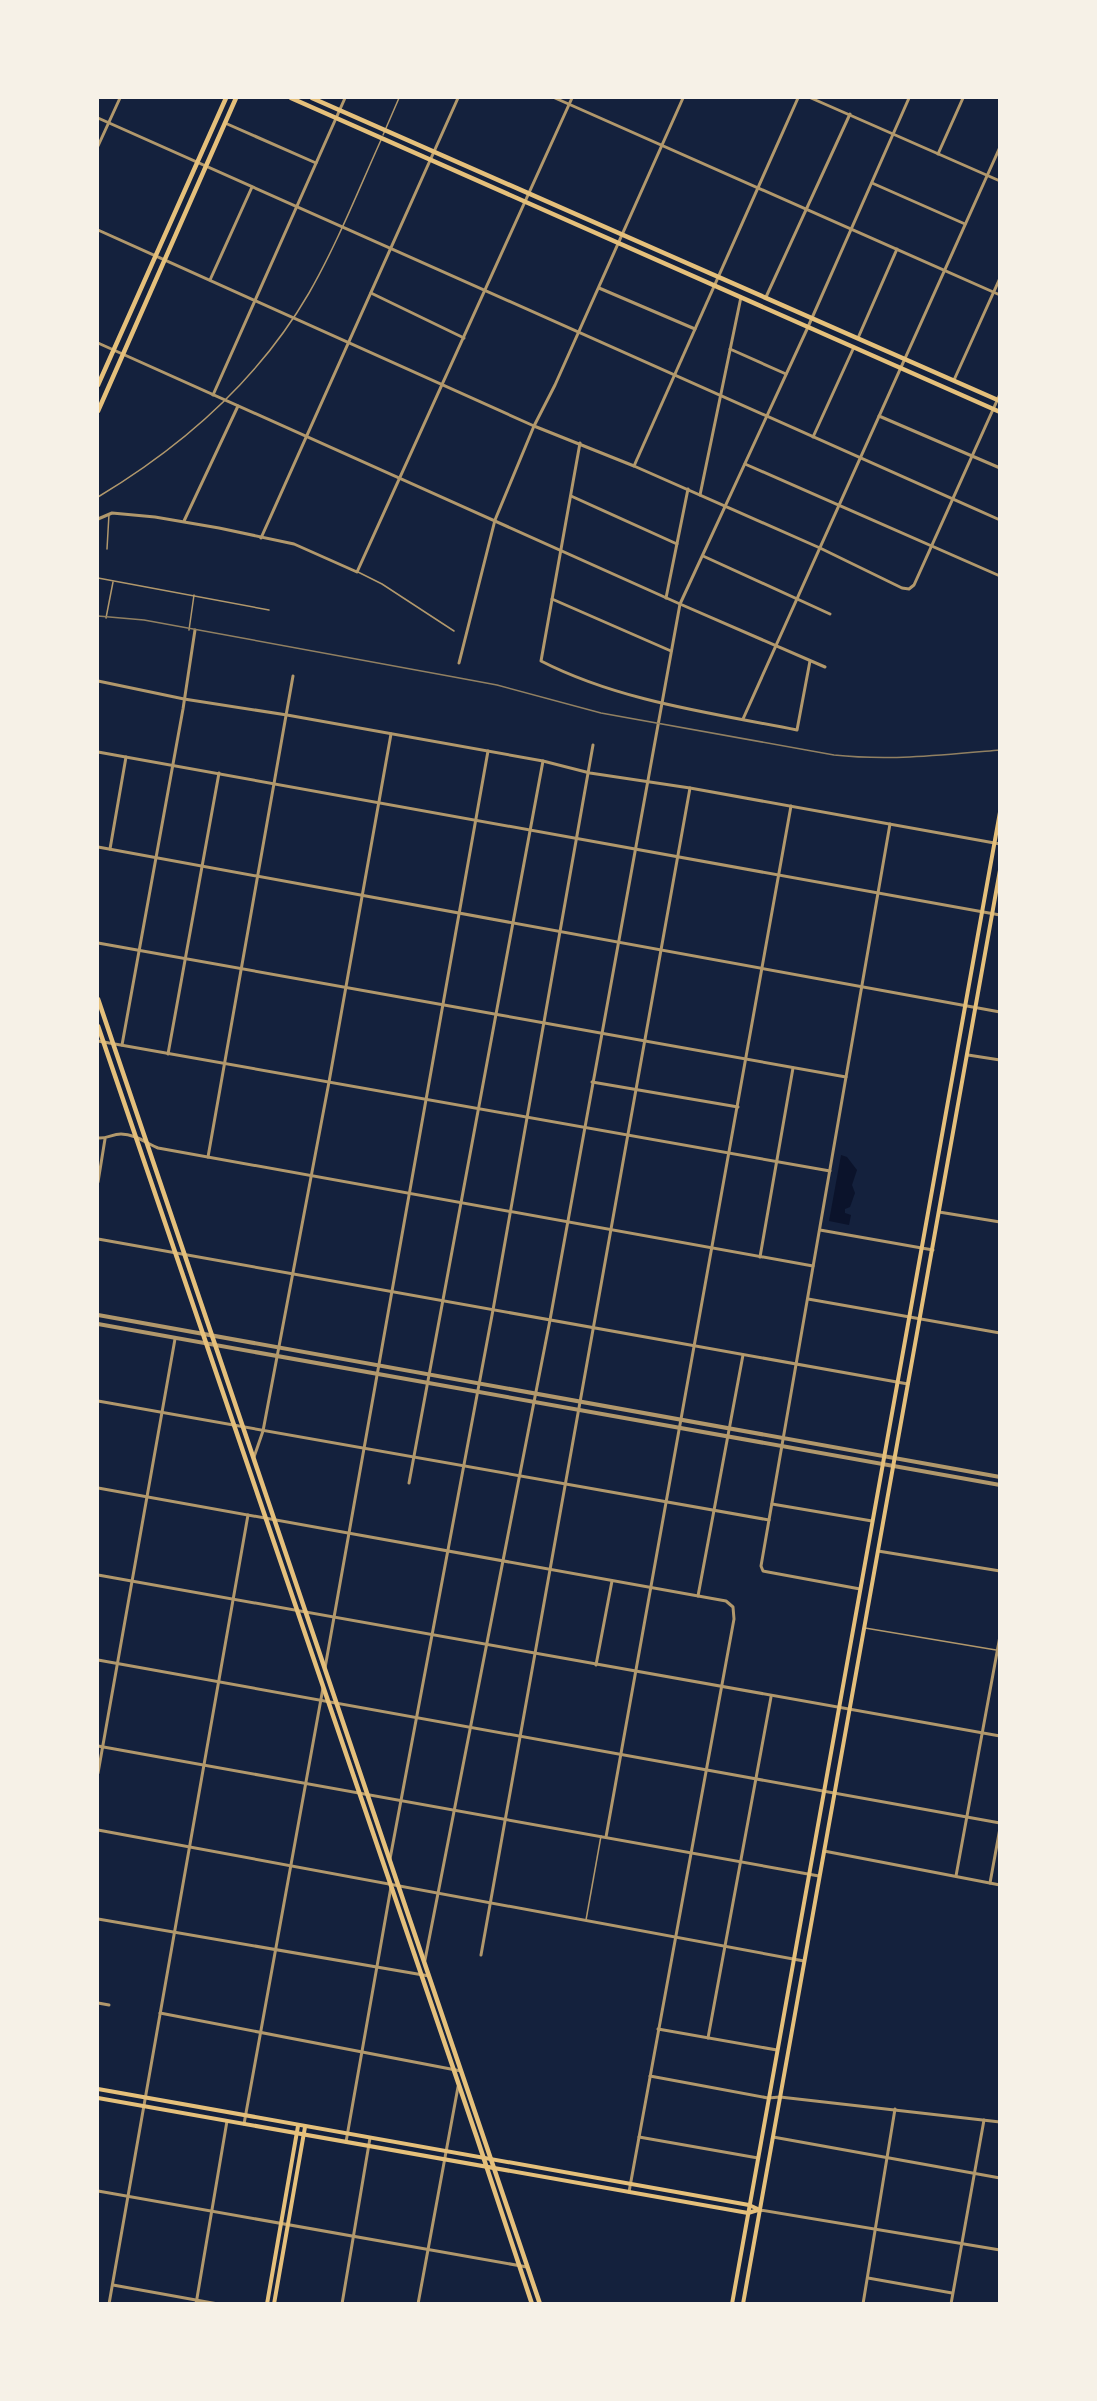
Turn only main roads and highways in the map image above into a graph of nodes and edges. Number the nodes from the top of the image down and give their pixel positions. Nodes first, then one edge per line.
1 (226, 98) edge
2 (236, 98) edge
3 (291, 98) edge
4 (312, 98) edge
5 (98, 385) edge
6 (999, 398) edge
7 (98, 411) edge
8 (999, 412) edge
9 (999, 812) edge
10 (999, 870) edge
11 (98, 999) edge
12 (98, 1026) edge
13 (100, 1042) edge
14 (98, 2089) edge
15 (98, 2097) edge
16 (298, 2126) junction
17 (305, 2127) junction
18 (296, 2134) junction
19 (303, 2135) junction
20 (484, 2158) junction
21 (492, 2159) junction
22 (486, 2166) junction
23 (494, 2168) junction
24 (749, 2205) junction
25 (760, 2210) junction
26 (748, 2213) junction
27 (267, 2304) edge
28 (274, 2304) edge
29 (532, 2304) edge
30 (540, 2304) edge
31 (732, 2304) edge
32 (743, 2304) edge

1 - 5 main road
2 - 7 main road
3 - 8 main road
4 - 6 main road
9 - 24 main road
10 - 25 main road
11 - 21 main road
12 - 13 main road
13 - 20 main road
14 - 16 main road
15 - 18 main road
16 - 17 main road
16 - 18 main road
17 - 19 main road
17 - 20 main road
18 - 19 main road
18 - 27 main road
19 - 22 main road
19 - 28 main road
20 - 21 main road
20 - 22 main road
21 - 23 main road
21 - 24 main road
22 - 23 main road
22 - 29 main road
23 - 26 main road
23 - 30 main road
24 - 25 main road
24 - 26 main road
25 - 26 main road
25 - 32 main road
26 - 31 main road

